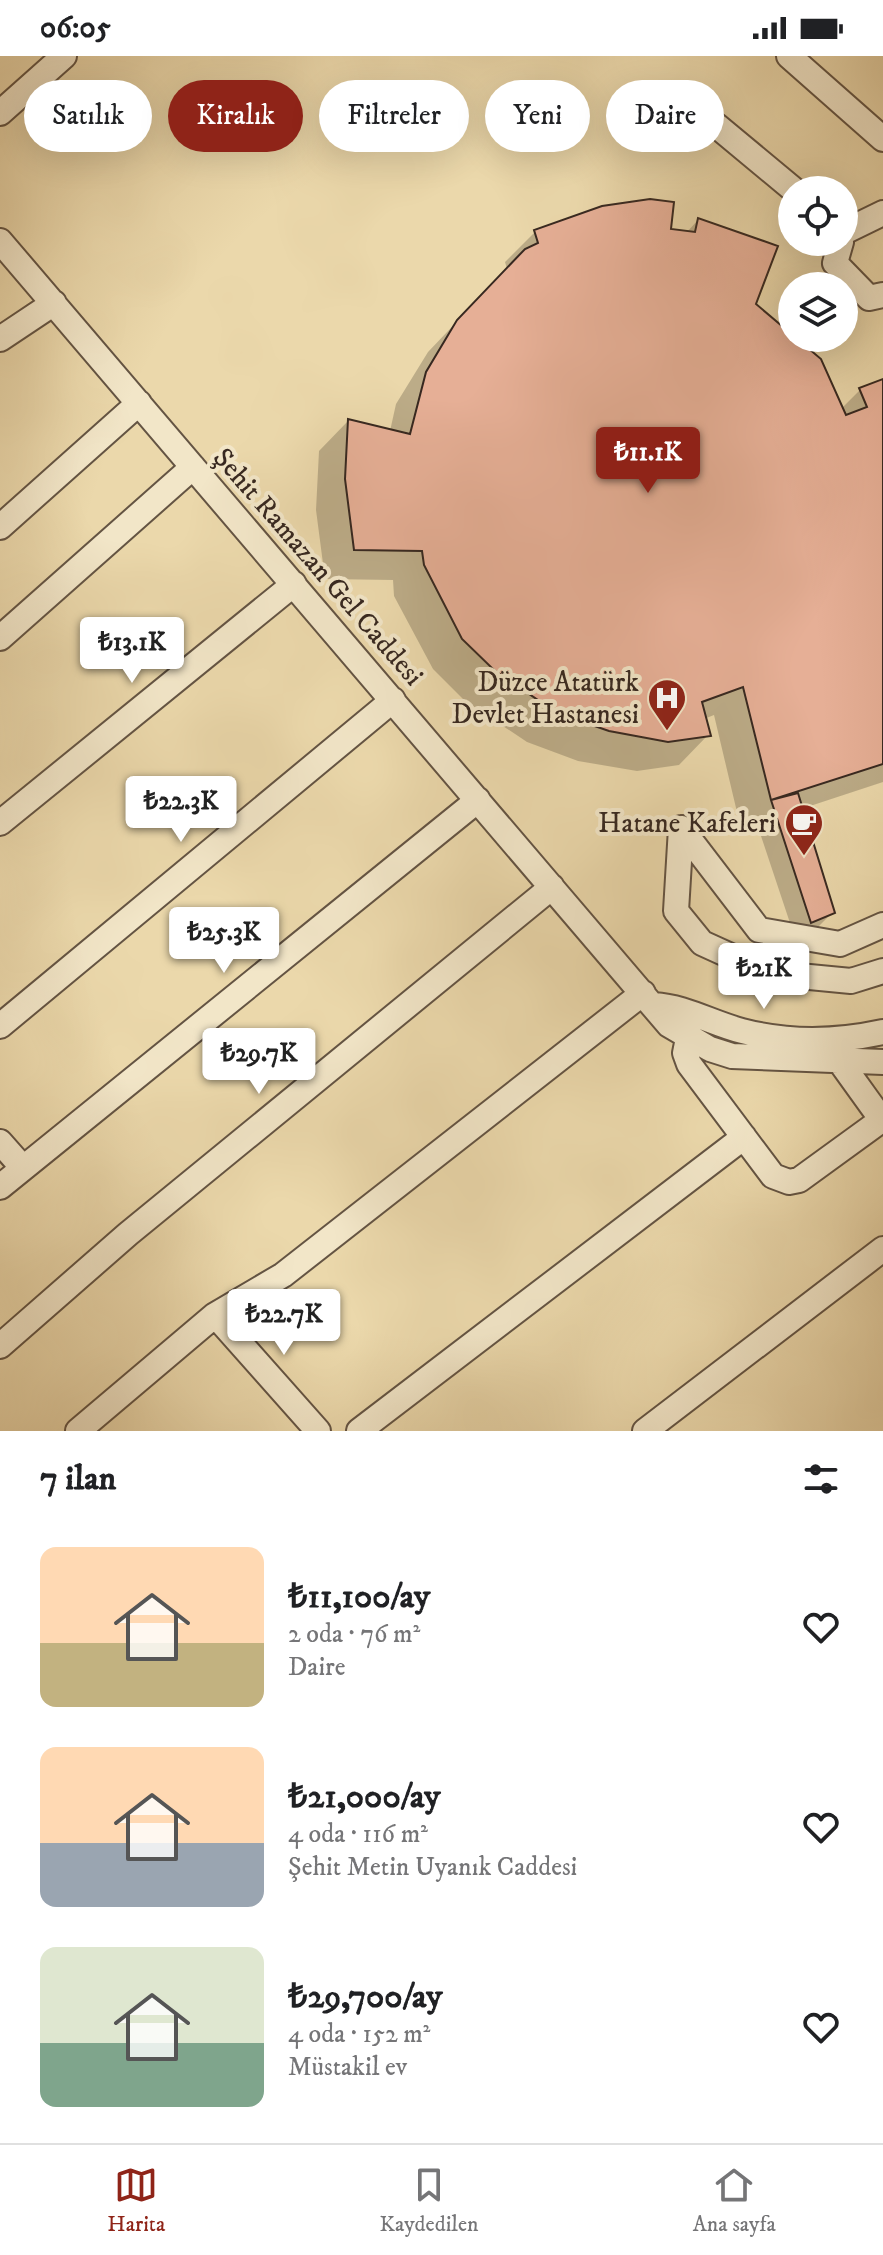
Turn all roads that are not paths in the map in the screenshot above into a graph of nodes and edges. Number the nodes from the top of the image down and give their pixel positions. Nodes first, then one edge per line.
1 (64, 56) edge
2 (789, 56) edge
3 (0, 113) edge
4 (724, 132) edge
5 (883, 139) edge
6 (778, 177) edge
7 (883, 213) edge
8 (858, 225) edge
9 (0, 241) edge
10 (837, 256) edge
11 (883, 295) edge
12 (54, 303) junction
13 (0, 339) edge
14 (139, 403) junction
15 (193, 467) junction
16 (0, 527) edge
17 (294, 584) junction
18 (0, 638) edge
19 (393, 700) junction
20 (478, 800) junction
21 (0, 823) edge
22 (552, 887) junction
23 (883, 925) edge
24 (883, 971) edge
25 (649, 999) junction
26 (0, 1026) edge
27 (883, 1032) edge
28 (688, 1038) junction
29 (883, 1062) edge
30 (841, 1063) junction
31 (883, 1119) edge
32 (744, 1137) junction
33 (0, 1142) edge
34 (23, 1168) junction
35 (0, 1187) edge
36 (883, 1249) edge
37 (215, 1315) junction
38 (0, 1346) edge
39 (78, 1431) edge
40 (318, 1431) edge
41 (359, 1431) edge
42 (645, 1431) edge

1 - 3 street
2 - 5 street
4 - 6 street
7 - 8 street
9 - 12 street, Şehit Ramazan Gel Caddesi
10 - 11 street
12 - 13 street
12 - 14 street, Şehit Ramazan Gel Caddesi
14 - 15 street, Şehit Ramazan Gel Caddesi
14 - 16 street
15 - 17 street, Şehit Ramazan Gel Caddesi
15 - 18 street
17 - 19 street, Şehit Ramazan Gel Caddesi
17 - 21 street
19 - 20 street, Şehit Ramazan Gel Caddesi
19 - 26 street
20 - 22 street, Şehit Ramazan Gel Caddesi
20 - 34 street
22 - 25 street, Şehit Ramazan Gel Caddesi
22 - 38 street
23 - 24 street
25 - 27 street
25 - 28 street, Şehit Ramazan Gel Caddesi
25 - 37 street
28 - 30 street
28 - 32 street
29 - 30 street
30 - 31 street
31 - 32 street
32 - 41 street
33 - 34 street
34 - 35 street
36 - 42 street
37 - 39 street
37 - 40 street

